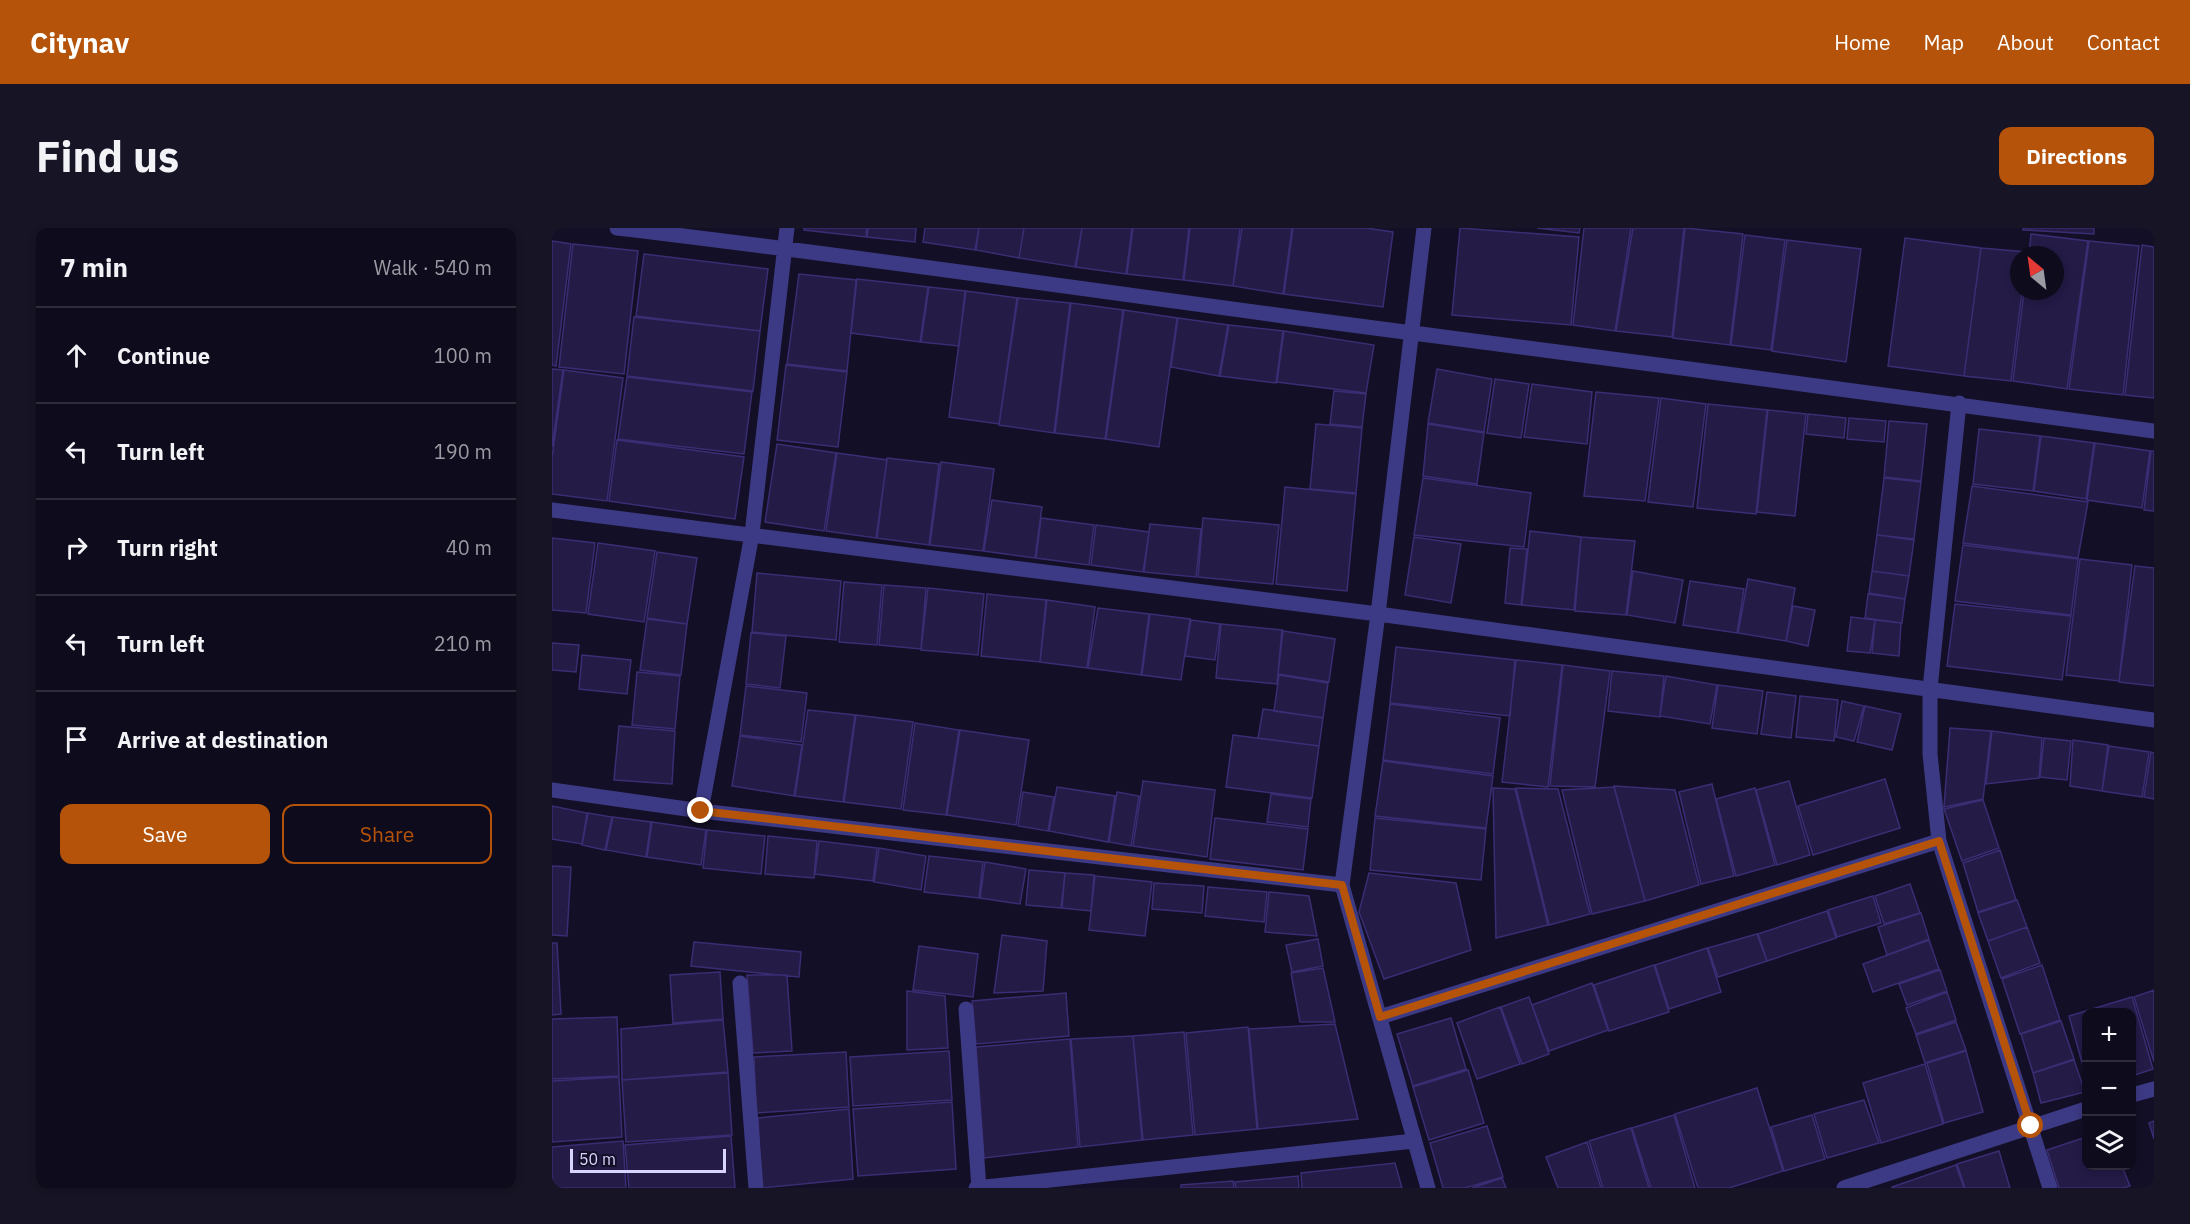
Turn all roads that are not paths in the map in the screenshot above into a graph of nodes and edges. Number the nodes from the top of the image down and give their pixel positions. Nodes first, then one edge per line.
1 (617, 228) edge
2 (787, 228) edge
3 (1424, 228) edge
4 (784, 248) junction
5 (1410, 333) junction
6 (1959, 403) junction
7 (2154, 431) edge
8 (552, 510) edge
9 (752, 534) junction
10 (1378, 614) junction
11 (1930, 690) junction
12 (2154, 720) edge
13 (552, 790) edge
14 (701, 811) junction
15 (1939, 841) junction
16 (1342, 885) junction
17 (740, 983) dead end
18 (966, 1009) dead end
19 (1380, 1017) junction
20 (2154, 1089) edge
21 (2136, 1094) edge
22 (2082, 1110) edge
23 (2031, 1126) junction
24 (1414, 1141) junction
25 (1052, 1183) edge
26 (756, 1188) edge
27 (977, 1188) edge
28 (1428, 1188) edge
29 (1844, 1188) edge
30 (2050, 1188) edge

1 - 4 street
2 - 4 street
3 - 5 street
4 - 5 street
4 - 9 street
5 - 6 street
5 - 10 street
6 - 7 street
6 - 11 street
8 - 9 street
9 - 10 street
9 - 14 street
10 - 11 street
10 - 16 street
11 - 12 street
11 - 15 street
13 - 14 street
14 - 16 street
15 - 19 street
15 - 23 street
16 - 19 street
17 - 26 street
18 - 27 street
19 - 24 street
20 - 21 street
22 - 23 street
23 - 29 street
23 - 30 street
24 - 25 street
24 - 28 street
25 - 27 street

